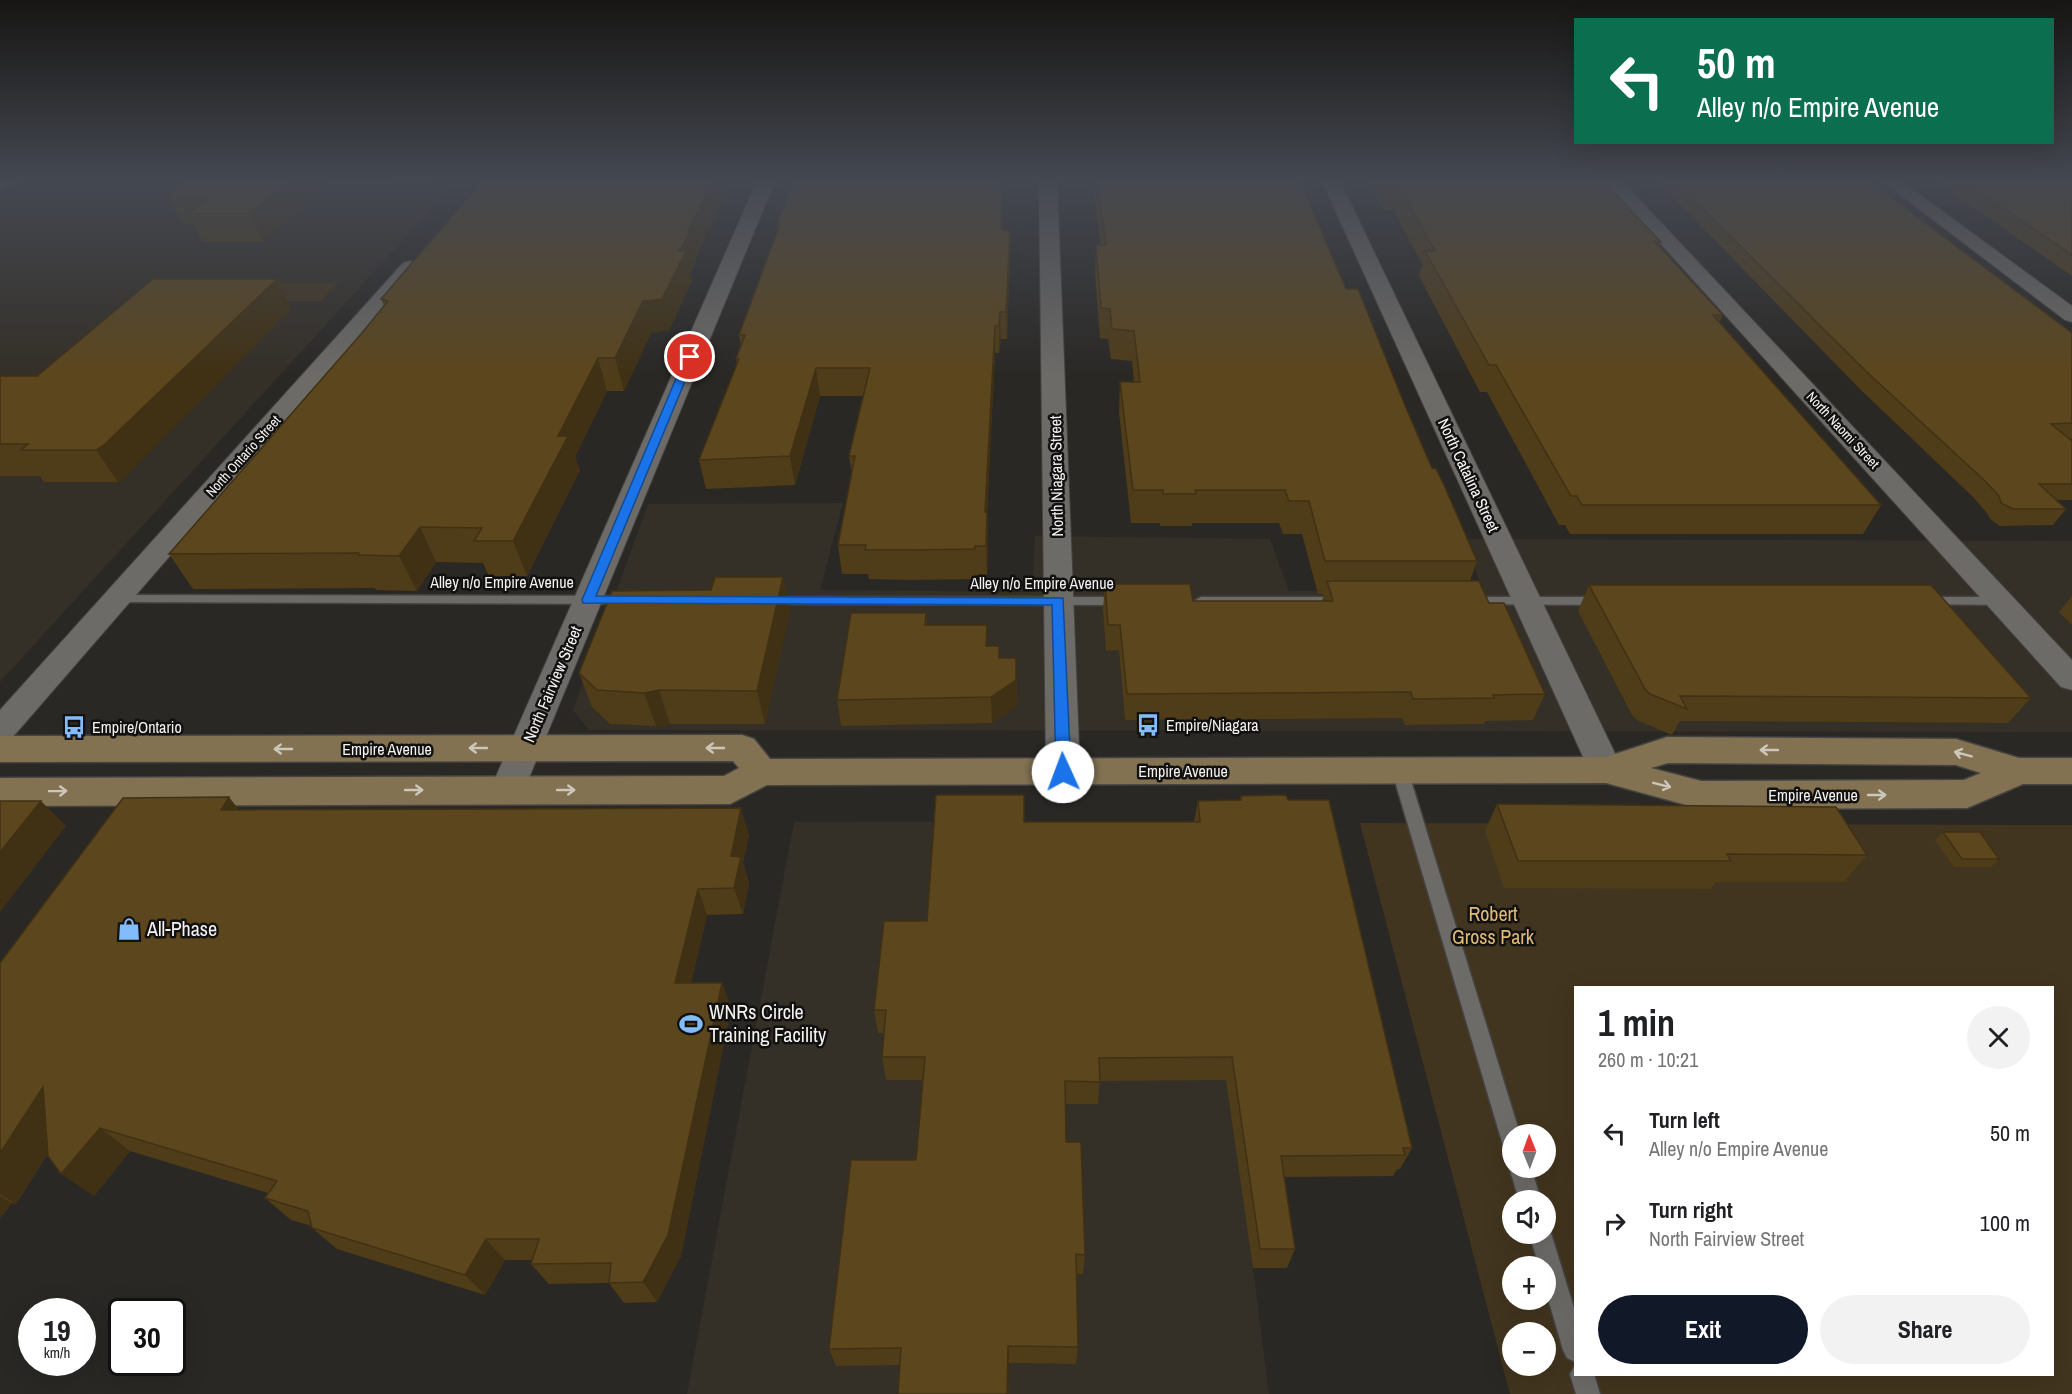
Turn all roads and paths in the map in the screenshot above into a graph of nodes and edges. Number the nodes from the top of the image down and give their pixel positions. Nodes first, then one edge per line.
1 (738, 246) edge
2 (1050, 246) edge
3 (1362, 246) edge
4 (1672, 246) edge
5 (1978, 246) edge
6 (421, 255) edge
7 (2072, 316) edge
8 (117, 599) junction
9 (588, 600) junction
10 (645, 600) edge
11 (760, 600) edge
12 (1059, 601) junction
13 (1141, 601) edge
14 (1188, 601) edge
15 (1352, 601) edge
16 (1458, 601) edge
17 (1528, 601) junction
18 (1623, 601) edge
19 (1907, 601) edge
20 (2002, 601) junction
21 (2072, 679) edge
22 (0, 731) edge
23 (524, 748) junction
24 (0, 749) edge
25 (1606, 770) junction
26 (1400, 771) junction
27 (2072, 771) edge
28 (761, 772) junction
29 (1063, 772) junction
30 (507, 790) junction
31 (0, 792) edge
32 (1507, 1124) edge
33 (1542, 1244) edge
34 (1574, 1347) edge
35 (1583, 1376) edge
36 (1588, 1394) edge

1 - 9 street, North Fairview Street
2 - 12 street, North Niagara Street
3 - 17 street, North Catalina Street
4 - 20 street, North Naomi Street
5 - 7 street
6 - 8 street, North Ontario Street
8 - 9 lane, Alley n/o Empire Avenue
8 - 22 street, North Ontario Street
9 - 10 lane, Alley n/o Empire Avenue
9 - 23 street, North Fairview Street
11 - 12 lane, Alley n/o Empire Avenue
12 - 13 lane, Alley n/o Empire Avenue
12 - 29 street, North Niagara Street
14 - 15 lane
16 - 17 lane
17 - 18 lane
17 - 25 street, North Catalina Street
19 - 20 lane
20 - 21 street, North Naomi Street
23 -> 24 main road, Empire Avenue
28 -> 23 main road, Empire Avenue
23 - 30 street, North Fairview Street
25 - 26 main road, Empire Avenue
25 - 27 main road, Empire Avenue
26 - 29 main road, Empire Avenue
26 - 32 lane
28 - 29 main road, Empire Avenue
30 -> 28 main road
31 -> 30 main road
33 - 34 lane
35 - 36 lane

